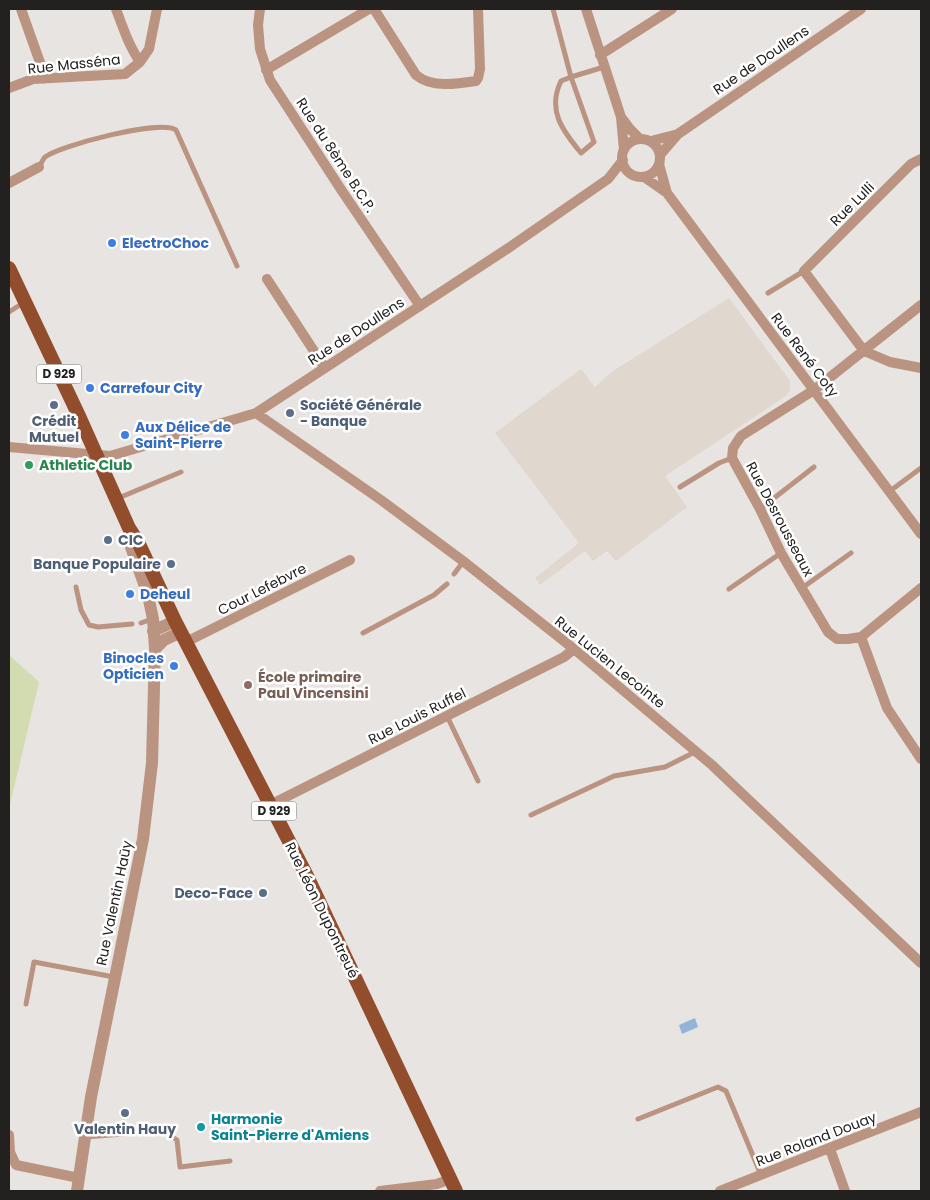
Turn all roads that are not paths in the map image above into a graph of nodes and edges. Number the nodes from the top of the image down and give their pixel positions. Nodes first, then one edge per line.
1 (21, 9) edge
2 (116, 9) edge
3 (157, 9) edge
4 (260, 9) edge
5 (369, 9) edge
6 (374, 9) edge
7 (478, 9) edge
8 (553, 9) edge
9 (586, 9) edge
10 (672, 9) edge
11 (861, 9) edge
12 (600, 55) junction
13 (140, 62) junction
14 (604, 67) junction
15 (266, 70) junction
16 (571, 77) junction
17 (44, 79) junction
18 (9, 88) edge
19 (621, 117) junction
20 (678, 134) junction
21 (645, 140) junction
22 (623, 155) junction
23 (921, 159) edge
24 (660, 160) junction
25 (39, 167) joint
26 (629, 172) junction
27 (644, 177) junction
28 (608, 179) junction
29 (9, 183) edge
30 (667, 193) junction
31 (237, 266) dead end
32 (9, 268) edge
33 (804, 271) junction
34 (267, 280) dead end
35 (768, 294) dead end
36 (25, 302) junction
37 (921, 305) edge
38 (420, 306) junction
39 (9, 312) edge
40 (864, 351) junction
41 (325, 368) junction
42 (921, 368) edge
43 (814, 390) junction
44 (256, 413) junction
45 (9, 447) edge
46 (97, 455) junction
47 (732, 458) junction
48 (814, 467) dead end
49 (921, 468) edge
50 (181, 472) dead end
51 (680, 487) dead end
52 (890, 491) junction
53 (116, 499) junction
54 (760, 509) junction
55 (128, 528) junction
56 (921, 534) edge
57 (781, 553) junction
58 (851, 554) dead end
59 (350, 560) dead end
60 (463, 561) junction
61 (454, 574) dead end
62 (447, 584) dead end
63 (76, 587) dead end
64 (802, 588) junction
65 (921, 588) edge
66 (729, 589) dead end
67 (132, 624) dead end
68 (149, 624) junction
69 (181, 632) junction
70 (363, 633) dead end
71 (860, 636) junction
72 (155, 649) junction
73 (574, 649) junction
74 (447, 716) junction
75 (696, 751) junction
76 (921, 759) edge
77 (478, 781) dead end
78 (270, 805) junction
79 (532, 815) dead end
80 (921, 963) edge
81 (114, 977) junction
82 (26, 1004) dead end
83 (921, 1112) edge
84 (638, 1119) dead end
85 (9, 1135) edge
86 (84, 1137) junction
87 (830, 1149) junction
88 (230, 1161) dead end
89 (761, 1176) junction
90 (79, 1178) junction
91 (453, 1185) edge
92 (77, 1191) edge
93 (380, 1191) edge
94 (720, 1191) edge
95 (845, 1191) edge

1 - 17 street
2 - 13 street
3 - 13 street
4 - 15 street, Rue du 8ème B.C.P.
5 - 15 street
6 - 7 street
8 - 16 lane
9 - 12 street
10 - 12 street
11 - 20 street, Rue de Doullens
12 - 14 street
13 - 17 street, Rue Masséna
14 - 16 lane
14 - 19 street
15 - 38 street, Rue du 8ème B.C.P.
16 - 16 lane
17 - 18 street, Rue Masséna
19 - 21 street
19 - 22 street
20 - 21 street, Rue de Doullens
20 - 24 street, Rue de Doullens
21 - 22 street
21 - 24 street
22 - 26 street
22 - 28 street, Rue de Doullens
23 - 33 street, Rue Lulli
24 - 27 street
24 - 30 street, Rue René Coty
25 - 29 street
25 - 31 lane
26 - 27 street
26 - 28 street, Rue de Doullens
27 - 30 street, Rue René Coty
28 - 38 street, Rue de Doullens
30 - 43 street, Rue René Coty
32 - 36 main road, D 929
33 - 35 lane
33 - 40 street
34 - 41 street
36 - 39 lane
36 - 46 main road, D 929
37 - 40 street, Rue Desrousseaux
38 - 41 street, Rue de Doullens
40 - 42 street
40 - 43 street, Rue Desrousseaux
41 - 44 street, Rue de Doullens
43 - 47 street, Rue Desrousseaux
43 - 52 street, Rue René Coty
44 - 46 street, Rue de Doullens
44 - 60 street, Rue Lucien Lecointe
45 - 46 street, Rue de Doullens
46 - 53 main road, D 929
47 - 51 lane
47 - 54 street, Rue Desrousseaux
48 - 54 lane
49 - 52 lane
50 - 53 lane
52 - 56 street, Rue René Coty
53 - 55 main road, D 929
54 - 57 street, Rue Desrousseaux
55 - 68 street, D 929
55 - 69 main road, D 929
57 - 64 street, Rue Desrousseaux
57 - 66 lane
58 - 64 lane
59 - 69 street, Cour Lefebvre
60 - 61 lane
60 - 73 street, Rue Lucien Lecointe
62 - 70 lane
63 - 67 lane
64 - 71 street, Rue Desrousseaux
65 - 71 street
68 - 69 street
68 - 72 street, D 929
69 - 72 street
69 - 78 main road, Rue Léon Dupontreué / D 929
71 - 76 street
72 - 81 street, Rue Valentin Haüy
73 - 74 street, Rue Louis Ruffel
73 - 75 street, Rue Lucien Lecointe
74 - 77 lane
74 - 78 street, Rue Louis Ruffel
75 - 79 lane
75 - 80 street, Rue Lucien Lecointe
78 - 91 main road, Rue Léon Dupontreué / D 929
81 - 82 lane
81 - 86 street, Rue Valentin Haüy
83 - 87 street, Rue Roland Douay
84 - 89 lane
85 - 90 street
86 - 88 lane
86 - 90 street, Rue Valentin Haüy
87 - 89 street, Rue Roland Douay
87 - 95 street
89 - 94 street, Rue Roland Douay
90 - 92 street, Rue Valentin Haüy
91 - 93 street

